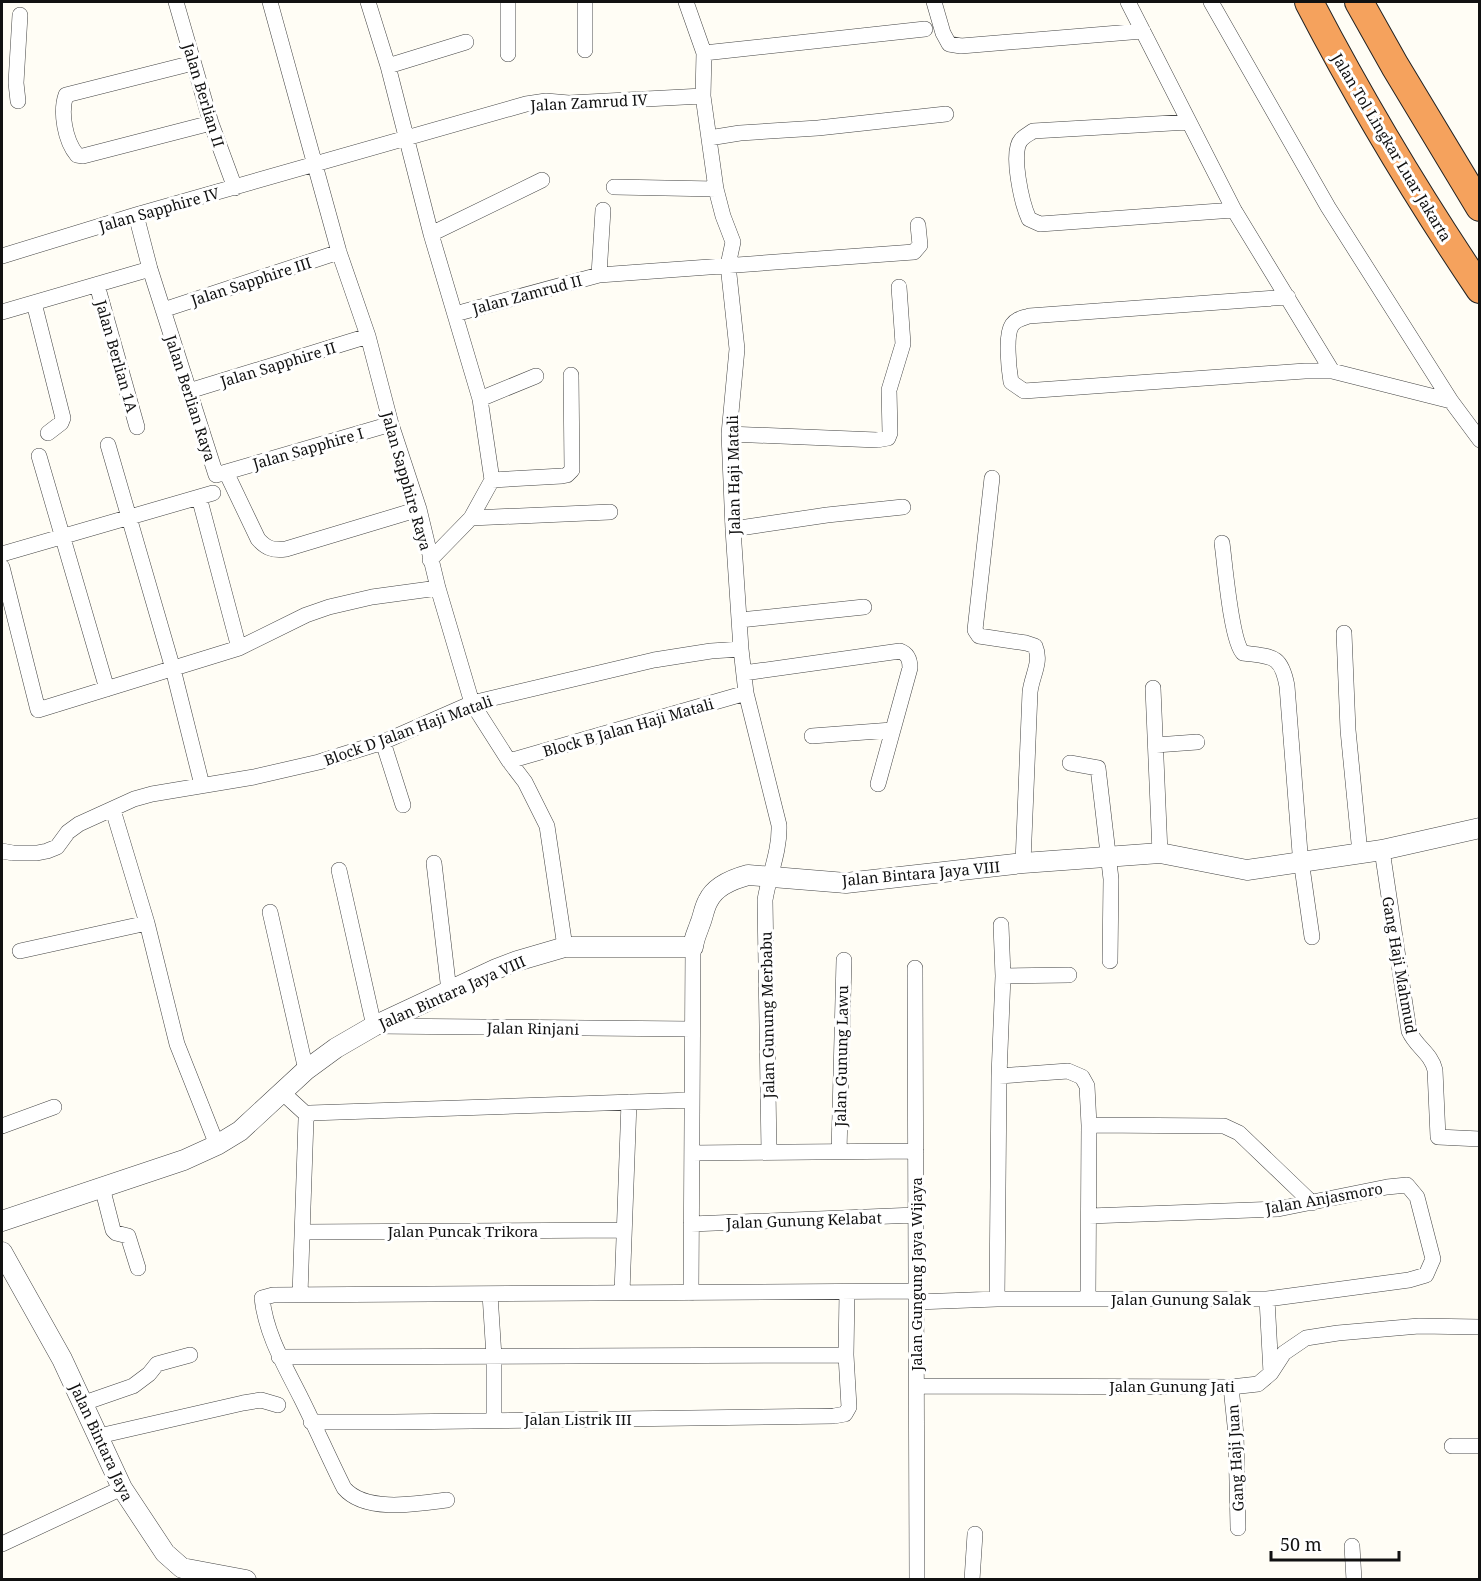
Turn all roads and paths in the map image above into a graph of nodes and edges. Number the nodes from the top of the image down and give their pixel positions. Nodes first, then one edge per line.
1 (176, 2) edge
2 (270, 2) edge
3 (368, 2) edge
4 (508, 2) edge
5 (585, 2) edge
6 (686, 2) edge
7 (934, 2) edge
8 (1128, 2) edge
9 (1211, 2) edge
10 (1309, 2) edge
11 (1359, 2) edge
12 (20, 15) dead end
13 (925, 29) dead end
14 (1143, 31) junction
15 (466, 42) dead end
16 (585, 50) dead end
17 (704, 53) junction
18 (508, 54) dead end
19 (194, 63) junction
20 (388, 66) junction
21 (9, 83) edge
22 (703, 96) junction
23 (18, 101) dead end
24 (946, 114) dead end
25 (1189, 122) junction
26 (211, 123) junction
27 (407, 138) junction
28 (710, 138) junction
29 (316, 164) junction
30 (542, 180) dead end
31 (614, 187) dead end
32 (235, 188) junction
33 (716, 189) junction
34 (1479, 207) edge
35 (603, 210) dead end
36 (1234, 210) junction
37 (136, 215) junction
38 (918, 225) dead end
39 (431, 234) junction
40 (339, 252) junction
41 (2, 256) edge
42 (728, 265) junction
43 (150, 269) junction
44 (599, 274) junction
45 (97, 285) junction
46 (899, 286) dead end
47 (1479, 289) edge
48 (1288, 297) junction
49 (34, 303) junction
50 (163, 310) junction
51 (2, 312) edge
52 (455, 314) junction
53 (368, 336) junction
54 (1332, 371) junction
55 (571, 375) dead end
56 (536, 376) dead end
57 (189, 391) junction
58 (480, 399) junction
59 (1450, 400) junction
60 (391, 424) junction
61 (137, 427) dead end
62 (48, 433) dead end
63 (729, 434) junction
64 (1479, 441) edge
65 (108, 445) dead end
66 (39, 456) dead end
67 (226, 472) junction
68 (992, 478) dead end
69 (492, 480) junction
70 (903, 507) dead end
71 (419, 509) junction
72 (610, 512) dead end
73 (128, 518) junction
74 (471, 518) junction
75 (733, 529) junction
76 (61, 538) junction
77 (1222, 543) dead end
78 (2, 554) edge
79 (430, 560) junction
80 (2, 567) edge
81 (438, 588) junction
82 (864, 607) dead end
83 (740, 620) junction
84 (1344, 633) dead end
85 (239, 648) junction
86 (741, 649) junction
87 (173, 669) junction
88 (744, 673) junction
89 (1153, 688) dead end
90 (107, 689) junction
91 (746, 693) junction
92 (472, 703) junction
93 (892, 730) junction
94 (812, 736) dead end
95 (383, 742) junction
96 (1197, 742) dead end
97 (1156, 745) junction
98 (509, 761) junction
99 (1070, 763) dead end
100 (878, 784) dead end
101 (202, 785) junction
102 (403, 805) dead end
103 (113, 810) junction
104 (1479, 828) edge
105 (1382, 850) junction
106 (2, 851) edge
107 (1160, 853) junction
108 (1360, 853) junction
109 (1108, 858) junction
110 (1301, 861) junction
111 (434, 863) dead end
112 (1023, 863) junction
113 (339, 870) dead end
114 (769, 878) junction
115 (270, 912) dead end
116 (147, 923) junction
117 (1001, 925) dead end
118 (1312, 937) dead end
119 (565, 947) junction
120 (693, 947) junction
121 (20, 951) dead end
122 (843, 960) dead end
123 (1110, 961) dead end
124 (915, 968) dead end
125 (1069, 975) dead end
126 (1003, 976) junction
127 (449, 992) junction
128 (374, 1026) junction
129 (692, 1029) junction
130 (306, 1070) junction
131 (999, 1076) junction
132 (283, 1093) junction
133 (692, 1100) junction
134 (629, 1102) junction
135 (54, 1107) dead end
136 (307, 1115) junction
137 (1089, 1125) junction
138 (2, 1126) edge
139 (1479, 1139) edge
140 (217, 1144) junction
141 (916, 1151) junction
142 (769, 1152) junction
143 (839, 1152) junction
144 (692, 1153) junction
145 (102, 1187) junction
146 (1312, 1203) junction
147 (916, 1215) junction
148 (1089, 1216) junction
149 (2, 1221) edge
150 (691, 1224) junction
151 (623, 1230) junction
152 (303, 1232) junction
153 (2, 1252) edge
154 (1433, 1259) joint
155 (138, 1268) dead end
156 (847, 1292) junction
157 (622, 1293) junction
158 (691, 1293) junction
159 (490, 1294) junction
160 (300, 1295) junction
161 (916, 1297) junction
162 (997, 1299) junction
163 (1088, 1299) junction
164 (1267, 1299) junction
165 (1479, 1327) edge
166 (190, 1355) dead end
167 (846, 1355) junction
168 (279, 1357) junction
169 (494, 1357) junction
170 (1271, 1373) junction
171 (916, 1386) junction
172 (1231, 1387) junction
173 (84, 1403) junction
174 (278, 1405) dead end
175 (494, 1420) junction
176 (311, 1422) junction
177 (99, 1436) junction
178 (1452, 1446) dead end
179 (1479, 1446) edge
180 (122, 1488) junction
181 (447, 1500) dead end
182 (1239, 1528) dead end
183 (975, 1534) dead end
184 (2, 1544) edge
185 (1352, 1546) dead end
186 (182, 1574) edge
187 (246, 1580) edge
188 (917, 1580) edge
189 (972, 1580) edge
190 (1354, 1580) edge

1 - 19 street, Jalan Berlian II
2 - 29 street, Jalan Sapphire Raya
3 - 20 street
4 - 18 street
5 - 16 street
6 - 17 street, Jalan Haji Matali
7 - 14 street
8 - 14 street
9 - 59 street
10 - 47 highway, Jalan Tol Lingkar Luar Jakarta
11 - 34 highway
12 - 21 street
13 - 17 street
14 - 25 street
15 - 20 street
17 - 22 street, Jalan Haji Matali
19 - 26 street, Jalan Berlian II
19 - 26 street
20 - 27 street
21 - 23 street
22 - 27 street, Jalan Zamrud IV
22 - 28 street, Jalan Haji Matali
24 - 28 street
25 - 36 street
25 - 36 street
26 - 32 street, Jalan Berlian II
27 - 29 street, Jalan Zamrud IV
27 - 39 street
28 - 33 street, Jalan Haji Matali
29 - 32 street, Jalan Sapphire IV
29 - 40 street, Jalan Sapphire Raya
30 - 39 street
31 - 33 street
32 - 37 street, Jalan Sapphire IV
33 - 42 street, Jalan Haji Matali
35 - 44 street
36 - 48 street
37 - 41 street, Jalan Sapphire IV
37 - 43 street, Jalan Berlian Raya
38 - 42 street, Jalan Zamrud II
39 - 52 street
40 - 50 street, Jalan Sapphire III
40 - 53 street, Jalan Sapphire Raya
42 - 44 street, Jalan Zamrud II
42 - 63 street, Jalan Haji Matali
43 - 45 street
43 - 50 street, Jalan Berlian Raya
44 - 52 street, Jalan Zamrud II
45 - 49 street
45 - 61 street, Jalan Berlian 1A
46 - 63 street
48 - 54 street
48 - 54 street
49 - 51 street
49 - 62 street
50 - 57 street, Jalan Berlian Raya
52 - 58 street
53 - 57 street, Jalan Sapphire II
53 - 60 street, Jalan Sapphire Raya
54 - 59 street
55 - 69 street
56 - 58 street
57 - 67 street, Jalan Berlian Raya
58 - 69 street
59 - 64 street
60 - 67 street, Jalan Sapphire I
60 - 71 street, Jalan Sapphire Raya
63 - 75 street, Jalan Haji Matali
65 - 73 street
66 - 76 street
67 - 71 street, Jalan Berlian Raya
68 - 112 street
69 - 74 street
70 - 75 street
71 - 79 street, Jalan Sapphire Raya
72 - 74 street
73 - 76 street
73 - 85 street
73 - 87 street
74 - 79 street
75 - 83 street, Jalan Haji Matali
76 - 78 street
76 - 90 street
77 - 110 street
79 - 81 street, Jalan Sapphire Raya
80 - 90 street
81 - 85 street
81 - 92 street, Jalan Sapphire Raya
82 - 83 street
83 - 86 street, Jalan Haji Matali
84 - 108 street
85 - 87 street
86 - 88 street, Jalan Haji Matali
86 - 92 street, Block D Jalan Haji Matali
87 - 90 street
87 - 101 street
88 - 91 street, Jalan Haji Matali
88 - 93 street
89 - 97 street
91 - 98 street, Block B Jalan Haji Matali
91 - 114 street, Jalan Haji Matali
92 - 95 street, Block D Jalan Haji Matali
92 - 98 street, Jalan Sapphire Raya
93 - 94 street
93 - 100 street
95 - 101 street, Block D Jalan Haji Matali
95 - 102 street
96 - 97 street
97 - 107 street
98 - 119 street, Jalan Sapphire Raya
99 - 109 street
101 - 103 street, Block D Jalan Haji Matali
103 - 106 street, Block D Jalan Haji Matali
103 - 116 street
104 - 105 street, Jalan Bintara Jaya VIII
105 - 108 street, Jalan Bintara Jaya VIII
105 - 139 street, Gang Haji Mahmud
107 - 109 street, Jalan Bintara Jaya VIII
107 - 110 street, Jalan Bintara Jaya VIII
108 - 110 street, Jalan Bintara Jaya VIII
109 - 112 street, Jalan Bintara Jaya VIII
109 - 123 street
110 - 118 street
111 - 127 street
112 - 114 street, Jalan Bintara Jaya VIII
113 - 128 street
114 - 120 street, Jalan Bintara Jaya VIII
114 - 142 street, Jalan Gunung Merbabu
115 - 130 street
116 - 121 street
116 - 140 street
117 - 126 street
119 - 120 street, Jalan Bintara Jaya VIII
119 - 127 street, Jalan Bintara Jaya VIII
120 - 129 street
122 - 143 street, Jalan Gunung Lawu
124 - 141 street, Jalan Gungung Jaya Wijaya
125 - 126 street
126 - 131 street
127 - 128 street, Jalan Bintara Jaya VIII
128 - 129 street, Jalan Rinjani
128 - 130 street, Jalan Bintara Jaya VIII
129 - 133 street
130 - 132 street, Jalan Bintara Jaya VIII
131 - 137 street
131 - 162 street
132 - 136 street
132 - 140 street, Jalan Bintara Jaya VIII
133 - 134 street
133 - 144 street
134 - 136 street
134 - 151 street
135 - 138 street
136 - 152 street
137 - 146 street
137 - 148 street
140 - 145 street, Jalan Bintara Jaya VIII
141 - 143 street
141 - 147 street, Jalan Gungung Jaya Wijaya
142 - 143 street
142 - 144 street
144 - 150 street
145 - 149 street, Jalan Bintara Jaya VIII
145 - 155 street
146 - 148 street, Jalan Anjasmoro
146 - 154 street, Jalan Anjasmoro
147 - 150 street, Jalan Gunung Kelabat
147 - 161 street, Jalan Gungung Jaya Wijaya
148 - 163 street
150 - 158 street
151 - 152 street, Jalan Puncak Trikora
151 - 157 street
152 - 160 street
153 - 173 street, Jalan Bintara Jaya
154 - 164 street, Jalan Gunung Salak
156 - 158 street, Jalan Gunung Salak
156 - 161 street, Jalan Gunung Salak
156 - 167 street
157 - 158 street, Jalan Gunung Salak
157 - 159 street, Jalan Gunung Salak
159 - 160 street, Jalan Gunung Salak
159 - 169 street
160 - 168 street, Jalan Gunung Salak
161 - 162 street, Jalan Gunung Salak
161 - 171 street, Jalan Gungung Jaya Wijaya
162 - 163 street, Jalan Gunung Salak
163 - 164 street, Jalan Gunung Salak
164 - 170 street
165 - 170 street, Jalan Gunung Jati
166 - 173 street
167 - 169 street
167 - 175 street, Jalan Listrik III
168 - 169 street
168 - 176 street
169 - 175 street
170 - 172 street, Jalan Gunung Jati
171 - 172 street, Jalan Gunung Jati
171 - 188 street, Jalan Gungung Jaya Wijaya
172 - 182 street, Gang Haji Juan
173 - 177 street, Jalan Bintara Jaya
174 - 177 street
175 - 176 street, Jalan Listrik III
176 - 181 street
177 - 180 street, Jalan Bintara Jaya
178 - 179 street
180 - 184 street
180 - 186 street, Jalan Bintara Jaya
183 - 189 street
185 - 190 street
186 - 187 street, Jalan Bintara Jaya

